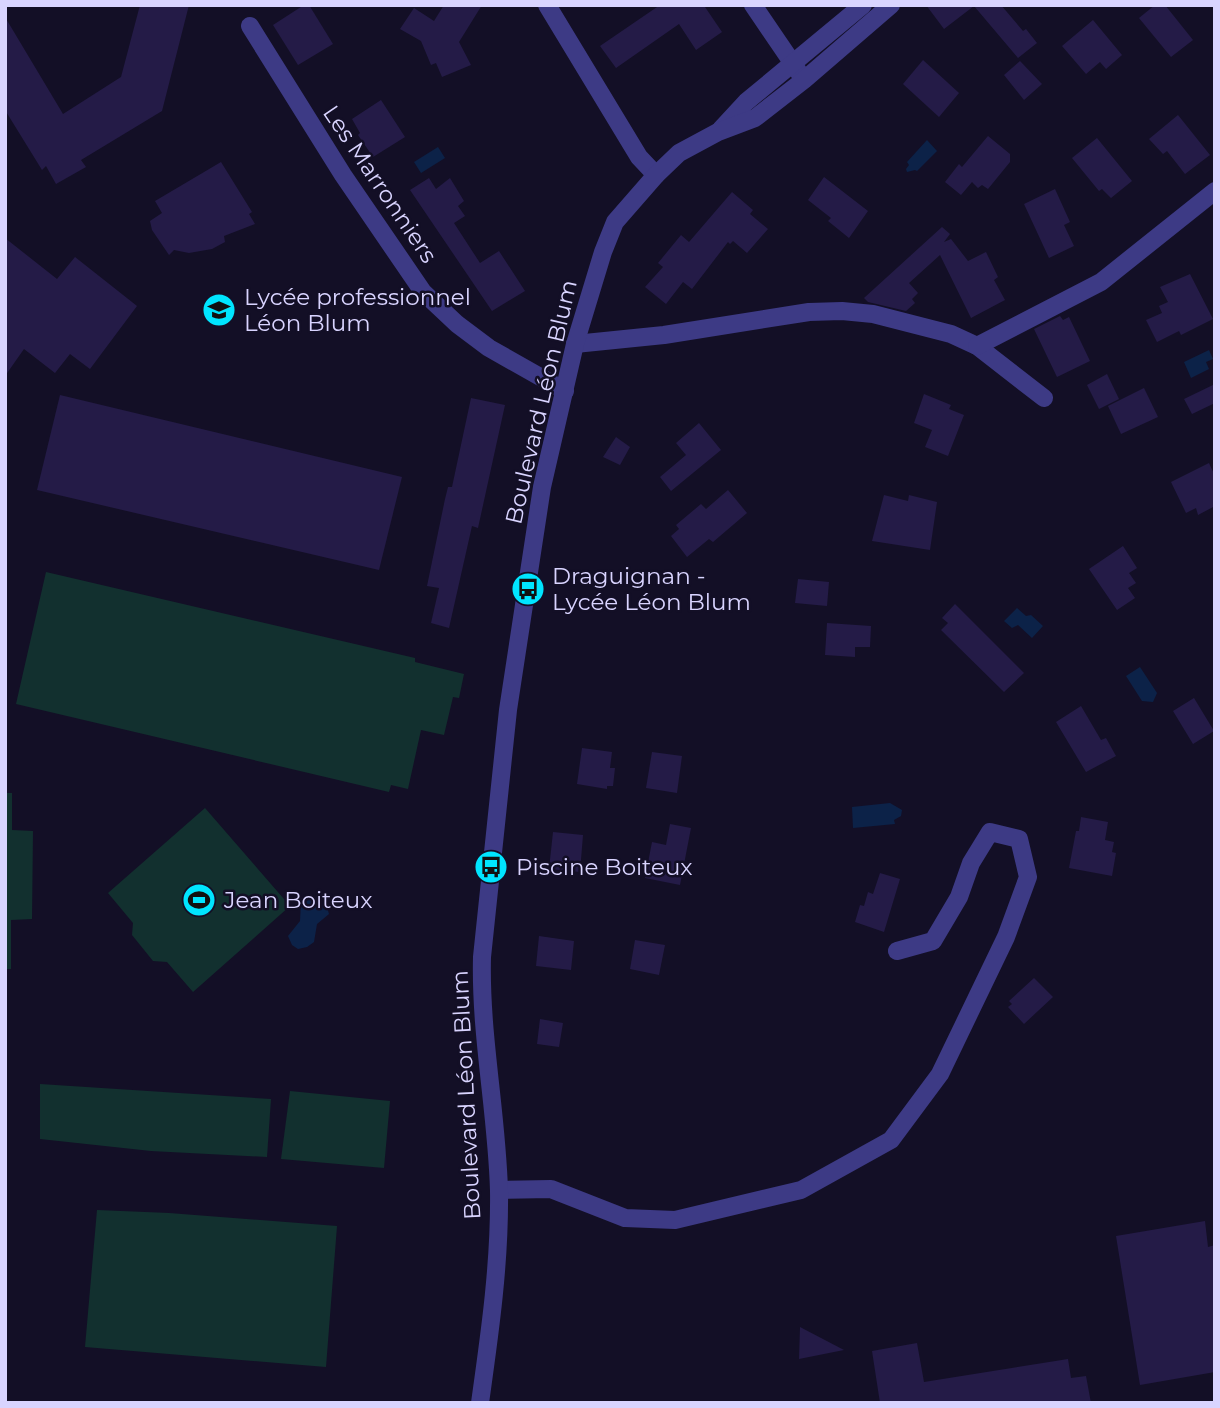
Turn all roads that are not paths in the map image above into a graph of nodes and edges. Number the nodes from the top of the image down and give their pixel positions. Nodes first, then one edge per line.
1 (547, 5) edge
2 (753, 5) edge
3 (863, 5) edge
4 (891, 5) edge
5 (250, 26) dead end
6 (798, 72) junction
7 (656, 175) junction
8 (1214, 194) edge
9 (575, 344) junction
10 (977, 346) junction
11 (565, 391) junction
12 (1044, 398) dead end
13 (897, 951) dead end
14 (499, 1190) junction
15 (480, 1403) edge

1 - 7 street
2 - 6 street
3 - 6 street, Boulevard Léon Blum
4 - 6 street, Boulevard Léon Blum
5 - 11 street, Les Marronniers
6 - 7 street, Boulevard Léon Blum
7 - 9 street, Boulevard Léon Blum
8 - 10 street
9 - 10 street
9 - 11 street, Boulevard Léon Blum
10 - 12 street
11 - 14 street, Boulevard Léon Blum
13 - 14 street
14 - 15 street, Boulevard Léon Blum

